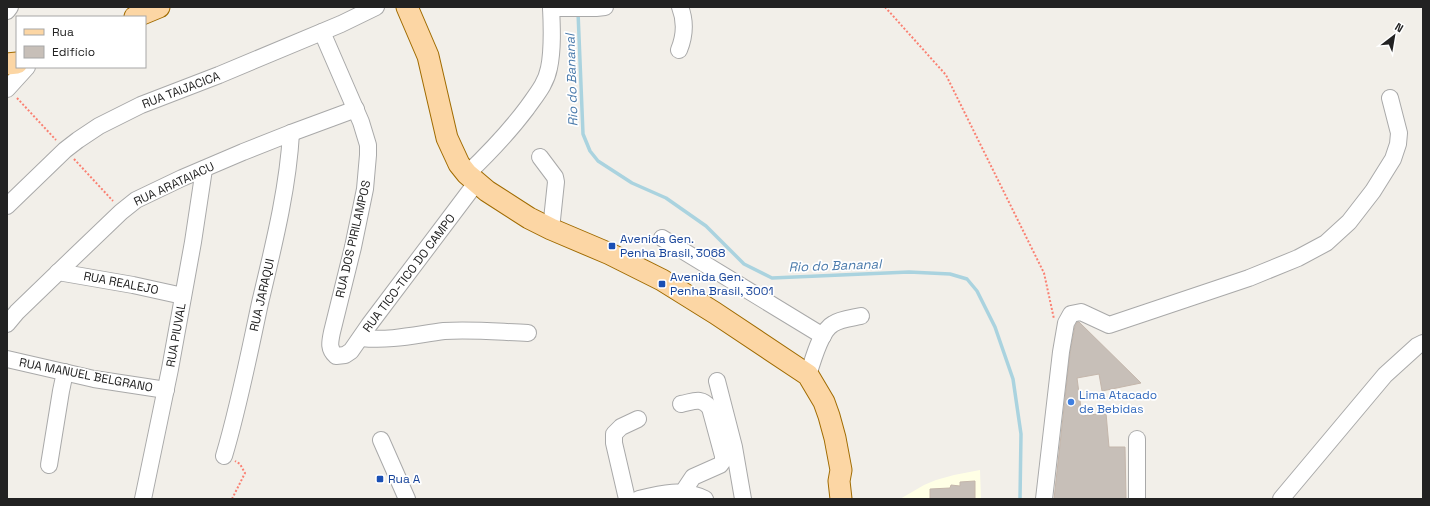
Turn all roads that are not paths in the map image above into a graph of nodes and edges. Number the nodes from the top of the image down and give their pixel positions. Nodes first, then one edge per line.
1 (10, 7) edge
2 (159, 7) edge
3 (376, 7) edge
4 (407, 7) edge
5 (554, 7) edge
6 (680, 7) edge
7 (600, 8) edge
8 (7, 11) edge
9 (137, 16) edge
10 (322, 32) junction
11 (679, 50) dead end
12 (26, 68) edge
13 (8, 88) edge
14 (1390, 98) dead end
15 (356, 109) junction
16 (291, 133) junction
17 (540, 157) dead end
18 (204, 169) junction
19 (472, 178) junction
20 (7, 206) edge
21 (551, 229) junction
22 (662, 238) dead end
23 (58, 272) junction
24 (183, 296) junction
25 (861, 316) dead end
26 (7, 324) edge
27 (528, 333) dead end
28 (823, 336) junction
29 (361, 338) junction
30 (1423, 344) edge
31 (336, 356) joint
32 (7, 359) edge
33 (65, 372) junction
34 (808, 375) junction
35 (716, 382) dead end
36 (166, 390) junction
37 (681, 404) dead end
38 (638, 419) dead end
39 (1137, 439) dead end
40 (381, 440) dead end
41 (224, 456) road end
42 (49, 464) dead end
43 (841, 470) junction
44 (682, 492) junction
45 (658, 497) edge
46 (1280, 498) edge
47 (143, 499) edge
48 (407, 499) edge
49 (627, 499) edge
50 (639, 499) edge
51 (705, 499) edge
52 (743, 499) edge
53 (841, 499) edge
54 (851, 499) edge
55 (1044, 499) edge
56 (1137, 499) edge

1 - 8 street
2 - 9 main road
3 - 10 street, RUA TAIJACICA
4 - 19 main road
5 - 7 street
5 - 19 street, RUA TICO-TICO DO CAMPO
6 - 11 street
10 - 15 street, RUA DOS PIRILAMPOS
10 - 20 street, RUA TAIJACICA
12 - 13 street
14 - 55 street
15 - 16 street, RUA ARATAIACU
15 - 31 street, RUA DOS PIRILAMPOS
16 - 18 street, RUA ARATAIACU
16 - 41 street, RUA JARAQUI
17 - 21 street
18 - 23 street, RUA ARATAIACU
18 - 24 street, RUA PIUVAL
19 - 21 main road
19 - 29 street, RUA TICO-TICO DO CAMPO
21 - 34 main road
22 - 28 street
23 - 24 street, RUA REALEJO
23 - 26 street, RUA ARATAIACU
24 - 36 street, RUA PIUVAL
25 - 28 street
27 - 29 street
28 - 34 street
29 - 31 street, RUA TICO-TICO DO CAMPO
30 - 46 street
32 - 33 street, RUA MANUEL BELGRANO
33 - 36 street, RUA MANUEL BELGRANO
33 - 42 street
34 - 43 main road
35 - 52 street
36 - 47 street, RUA PIUVAL
37 - 44 street
38 - 49 street
39 - 56 street
40 - 48 street
43 - 53 main road
43 - 54 main road
44 - 45 street
44 - 51 street
45 - 50 street

